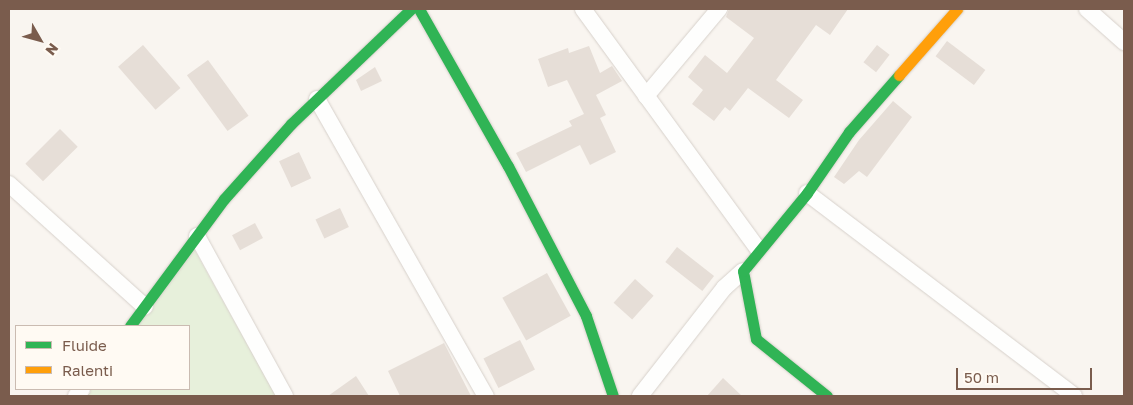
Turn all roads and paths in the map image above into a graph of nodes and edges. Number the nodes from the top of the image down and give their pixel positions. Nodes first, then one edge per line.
1 (411, 9) edge
2 (419, 9) edge
3 (583, 9) edge
4 (719, 9) edge
5 (958, 9) edge
6 (1087, 9) edge
7 (1124, 42) edge
8 (646, 96) junction
9 (317, 99) junction
10 (9, 184) edge
11 (807, 193) junction
12 (197, 236) junction
13 (758, 249) junction
14 (744, 271) junction
15 (145, 307) junction
16 (131, 325) edge
17 (285, 396) edge
18 (486, 396) edge
19 (613, 396) edge
20 (640, 396) edge
21 (827, 396) edge
22 (1074, 396) edge

1 - 9 street
2 - 19 street
3 - 8 street
4 - 8 street
5 - 11 street
6 - 7 street
8 - 13 street
9 - 12 street
9 - 18 street
10 - 15 street
11 - 13 street
11 - 22 street
12 - 15 street
12 - 17 street
13 - 14 street
14 - 20 street
14 - 21 street
15 - 16 street

